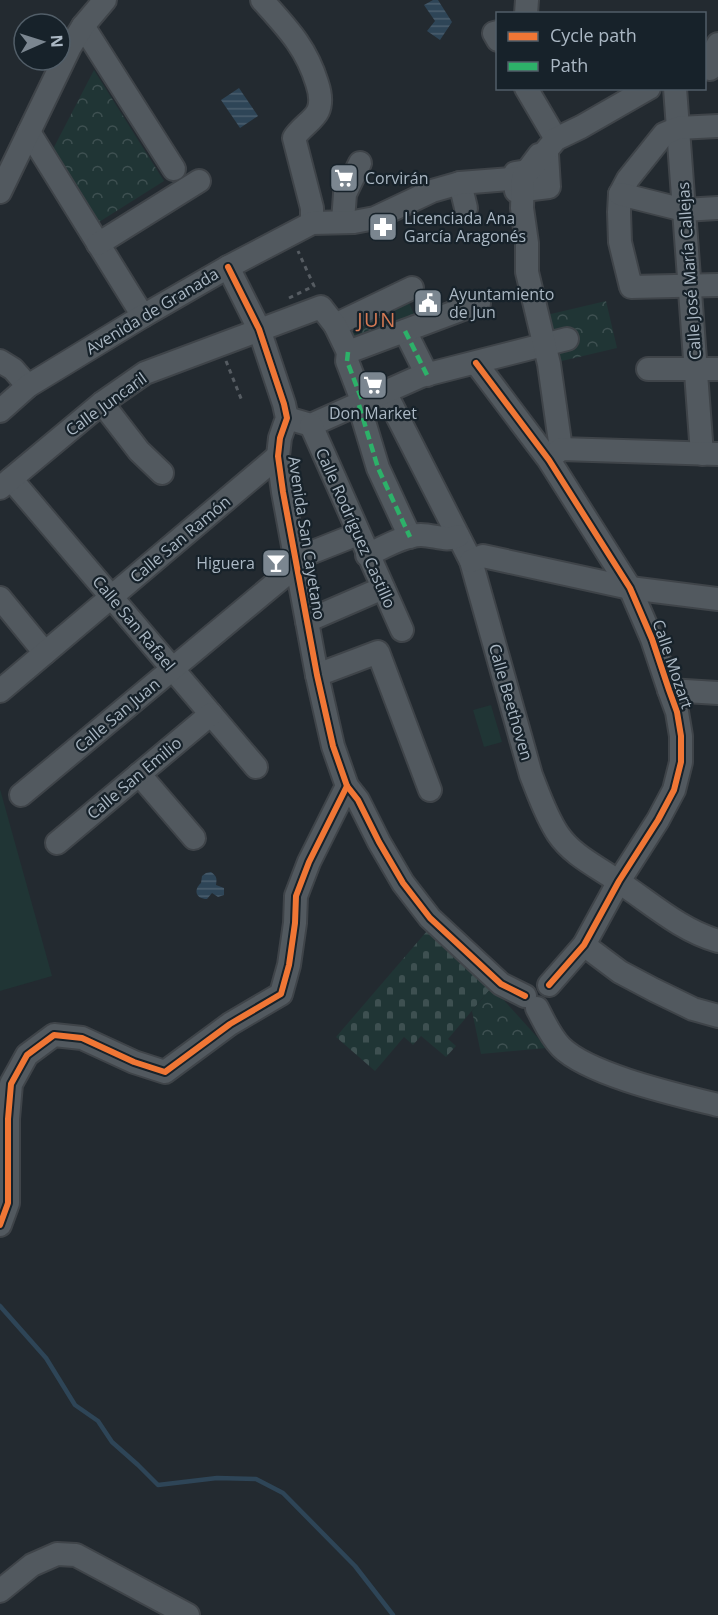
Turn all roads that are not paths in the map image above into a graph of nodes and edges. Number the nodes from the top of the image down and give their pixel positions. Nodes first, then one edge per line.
1 (105, 0) edge
2 (262, 0) edge
3 (83, 26) junction
4 (718, 44) edge
5 (711, 69) edge
6 (527, 90) edge
7 (646, 90) edge
8 (675, 90) edge
9 (718, 126) edge
10 (678, 128) junction
11 (29, 132) junction
12 (550, 147) junction
13 (360, 163) dead end
14 (174, 169) dead end
15 (198, 181) dead end
16 (520, 182) junction
17 (460, 183) junction
18 (0, 192) edge
19 (620, 194) junction
20 (465, 208) dead end
21 (718, 208) edge
22 (684, 210) junction
23 (343, 221) junction
24 (312, 223) junction
25 (98, 244) junction
26 (228, 267) junction
27 (718, 285) edge
28 (690, 286) junction
29 (412, 288) dead end
30 (479, 303) dead end
31 (143, 316) junction
32 (335, 325) junction
33 (259, 329) junction
34 (405, 331) junction
35 (567, 339) dead end
36 (544, 345) junction
37 (348, 351) junction
38 (0, 361) edge
39 (476, 363) junction
40 (648, 369) dead end
41 (707, 369) edge
42 (427, 375) junction
43 (28, 386) junction
44 (385, 393) junction
45 (102, 403) junction
46 (361, 404) junction
47 (0, 411) edge
48 (287, 418) junction
49 (311, 425) junction
50 (710, 454) edge
51 (555, 455) junction
52 (278, 456) junction
53 (162, 473) dead end
54 (6, 484) edge
55 (358, 534) junction
56 (458, 536) junction
57 (410, 537) junction
58 (368, 555) junction
59 (471, 561) junction
60 (295, 562) junction
61 (383, 588) junction
62 (630, 588) junction
63 (111, 597) junction
64 (718, 599) edge
65 (1, 600) edge
66 (307, 621) junction
67 (402, 630) dead end
68 (45, 653) junction
69 (172, 668) junction
70 (317, 675) junction
71 (669, 690) junction
72 (0, 691) edge
73 (718, 693) edge
74 (211, 714) junction
75 (256, 767) dead end
76 (139, 774) junction
77 (347, 786) junction
78 (430, 790) dead end
79 (21, 795) dead end
80 (195, 838) dead end
81 (57, 843) dead end
82 (619, 881) junction
83 (718, 941) edge
84 (584, 945) junction
85 (531, 1002) junction
86 (718, 1016) edge
87 (718, 1105) edge
88 (0, 1225) edge
89 (0, 1592) edge
90 (188, 1615) edge

1 - 3 street
2 - 24 street
3 - 11 street
3 - 14 street
4 - 5 street
6 - 12 street
7 - 12 street
8 - 10 street, Calle José María Callejas
9 - 10 street
10 - 19 street
10 - 22 street, Calle José María Callejas
11 - 18 street
11 - 25 street
12 - 16 street
13 - 23 street
15 - 25 street
16 - 17 street
16 - 36 street
17 - 20 street
17 - 23 street
19 - 22 street
19 - 28 street
21 - 22 street
22 - 28 street, Calle José María Callejas
23 - 24 street
24 - 26 street, Avenida de Granada
25 - 31 street
26 - 31 street, Avenida de Granada
26 - 33 street
27 - 28 street
28 - 41 street, Calle José María Callejas
29 - 32 street
30 - 34 street
31 - 43 street, Avenida de Granada
32 - 33 street, Calle Juncaril
32 - 37 street
33 - 45 street, Calle Juncaril
33 - 48 street
34 - 37 street
34 - 42 street
35 - 36 street
36 - 39 street
36 - 51 street
37 - 46 street
38 - 43 street
39 - 42 street
39 - 51 street, Calle Mozart
40 - 41 street
41 - 50 street, Calle José María Callejas
42 - 44 street
43 - 47 street, Avenida de Granada
44 - 46 street
44 - 56 street, Calle Beethoven
45 - 53 street
45 - 54 street, Calle Juncaril
46 - 49 street
46 - 57 street
48 - 49 street
48 - 52 street, Avenida San Cayetano
49 - 55 street, Calle Rodríguez Castillo
50 - 51 street
51 - 62 street, Calle Mozart
52 - 60 street, Avenida San Cayetano
52 - 63 street, Calle San Ramón
54 - 63 street, Calle San Rafael
55 - 58 street, Calle Rodríguez Castillo
55 - 60 street, Calle San Juan
56 - 57 street
56 - 59 street, Calle Beethoven
57 - 58 street
58 - 61 street, Calle Rodríguez Castillo
59 - 62 street
59 - 82 street, Calle Beethoven
60 - 66 street, Avenida San Cayetano
60 - 69 street, Calle San Juan
61 - 66 street
61 - 67 street, Calle Rodríguez Castillo
62 - 64 street
62 - 71 street, Calle Mozart
63 - 68 street, Calle San Ramón
63 - 69 street, Calle San Rafael
65 - 68 street
66 - 70 street, Avenida San Cayetano
68 - 72 street, Calle San Ramón
69 - 74 street, Calle San Rafael
69 - 79 street, Calle San Juan
70 - 77 street, Avenida San Cayetano
70 - 78 street
71 - 73 street
71 - 82 street, Calle Mozart
74 - 75 street, Calle San Rafael
74 - 76 street, Calle San Emilio
76 - 80 street
76 - 81 street, Calle San Emilio
77 - 85 street, Avenida San Cayetano
77 - 88 street
82 - 83 street, Calle Beethoven
82 - 84 street, Calle Mozart
84 - 85 street, Calle Mozart
84 - 86 street
85 - 87 street
89 - 90 street

